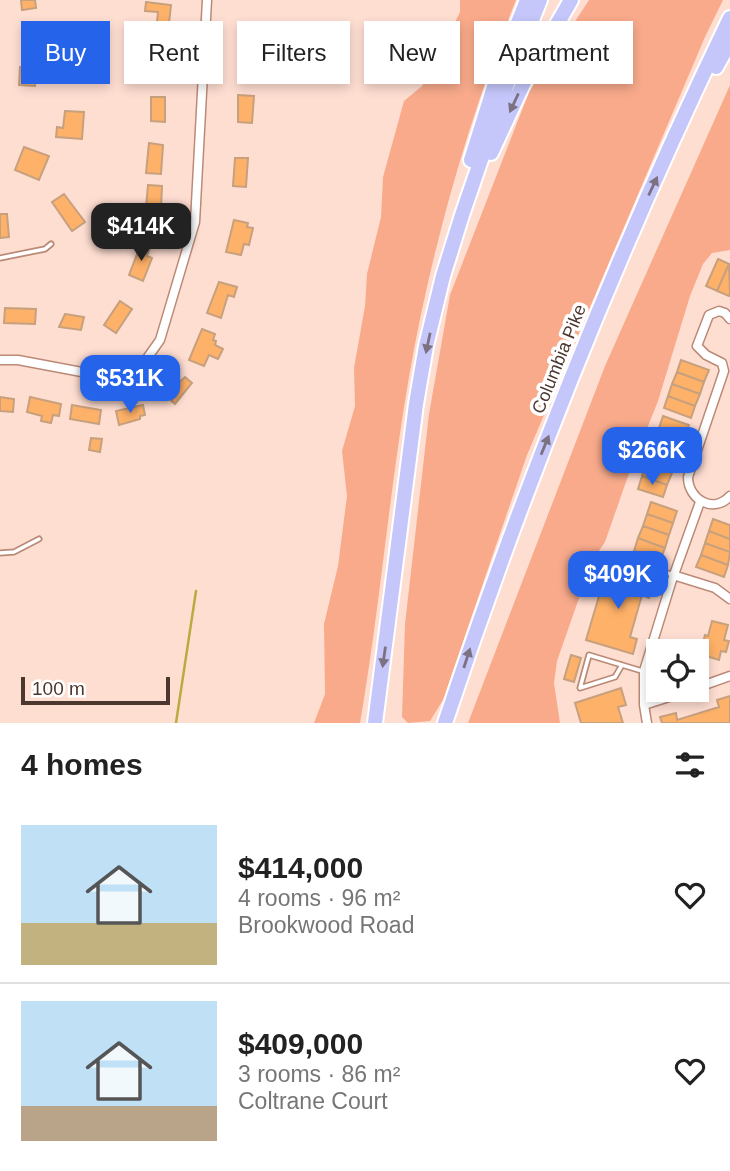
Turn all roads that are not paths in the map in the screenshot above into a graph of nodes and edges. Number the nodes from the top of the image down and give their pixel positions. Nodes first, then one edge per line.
1 (207, 0) edge
2 (527, 0) edge
3 (540, 0) edge
4 (571, 0) edge
5 (730, 18) edge
6 (730, 42) edge
7 (678, 132) junction
8 (462, 215) junction
9 (51, 244) dead end
10 (0, 258) edge
11 (443, 276) junction
12 (730, 319) edge
13 (0, 360) edge
14 (726, 363) edge
15 (730, 496) edge
16 (700, 502) junction
17 (39, 539) dead end
18 (0, 553) edge
19 (618, 558) dead end
20 (673, 575) junction
21 (730, 599) edge
22 (622, 665) junction
23 (644, 671) junction
24 (730, 676) edge
25 (709, 683) edge
26 (653, 702) edge
27 (644, 705) junction
28 (375, 723) edge
29 (445, 723) edge
30 (647, 723) edge

1 - 13 street
2 - 11 highway
3 - 8 highway
4 -> 8 highway
5 - 7 highway, Columbia Pike
6 - 7 highway
29 -> 7 highway, Columbia Pike
8 - 11 highway
9 - 10 lane
11 -> 28 highway
12 - 14 street
14 - 16 street
15 - 16 street
16 - 20 street
17 - 18 lane
19 - 20 lane
20 - 21 street
20 - 23 street
22 - 22 lane
22 - 23 lane
23 - 27 street
24 - 25 street
26 - 27 street
27 - 30 street

